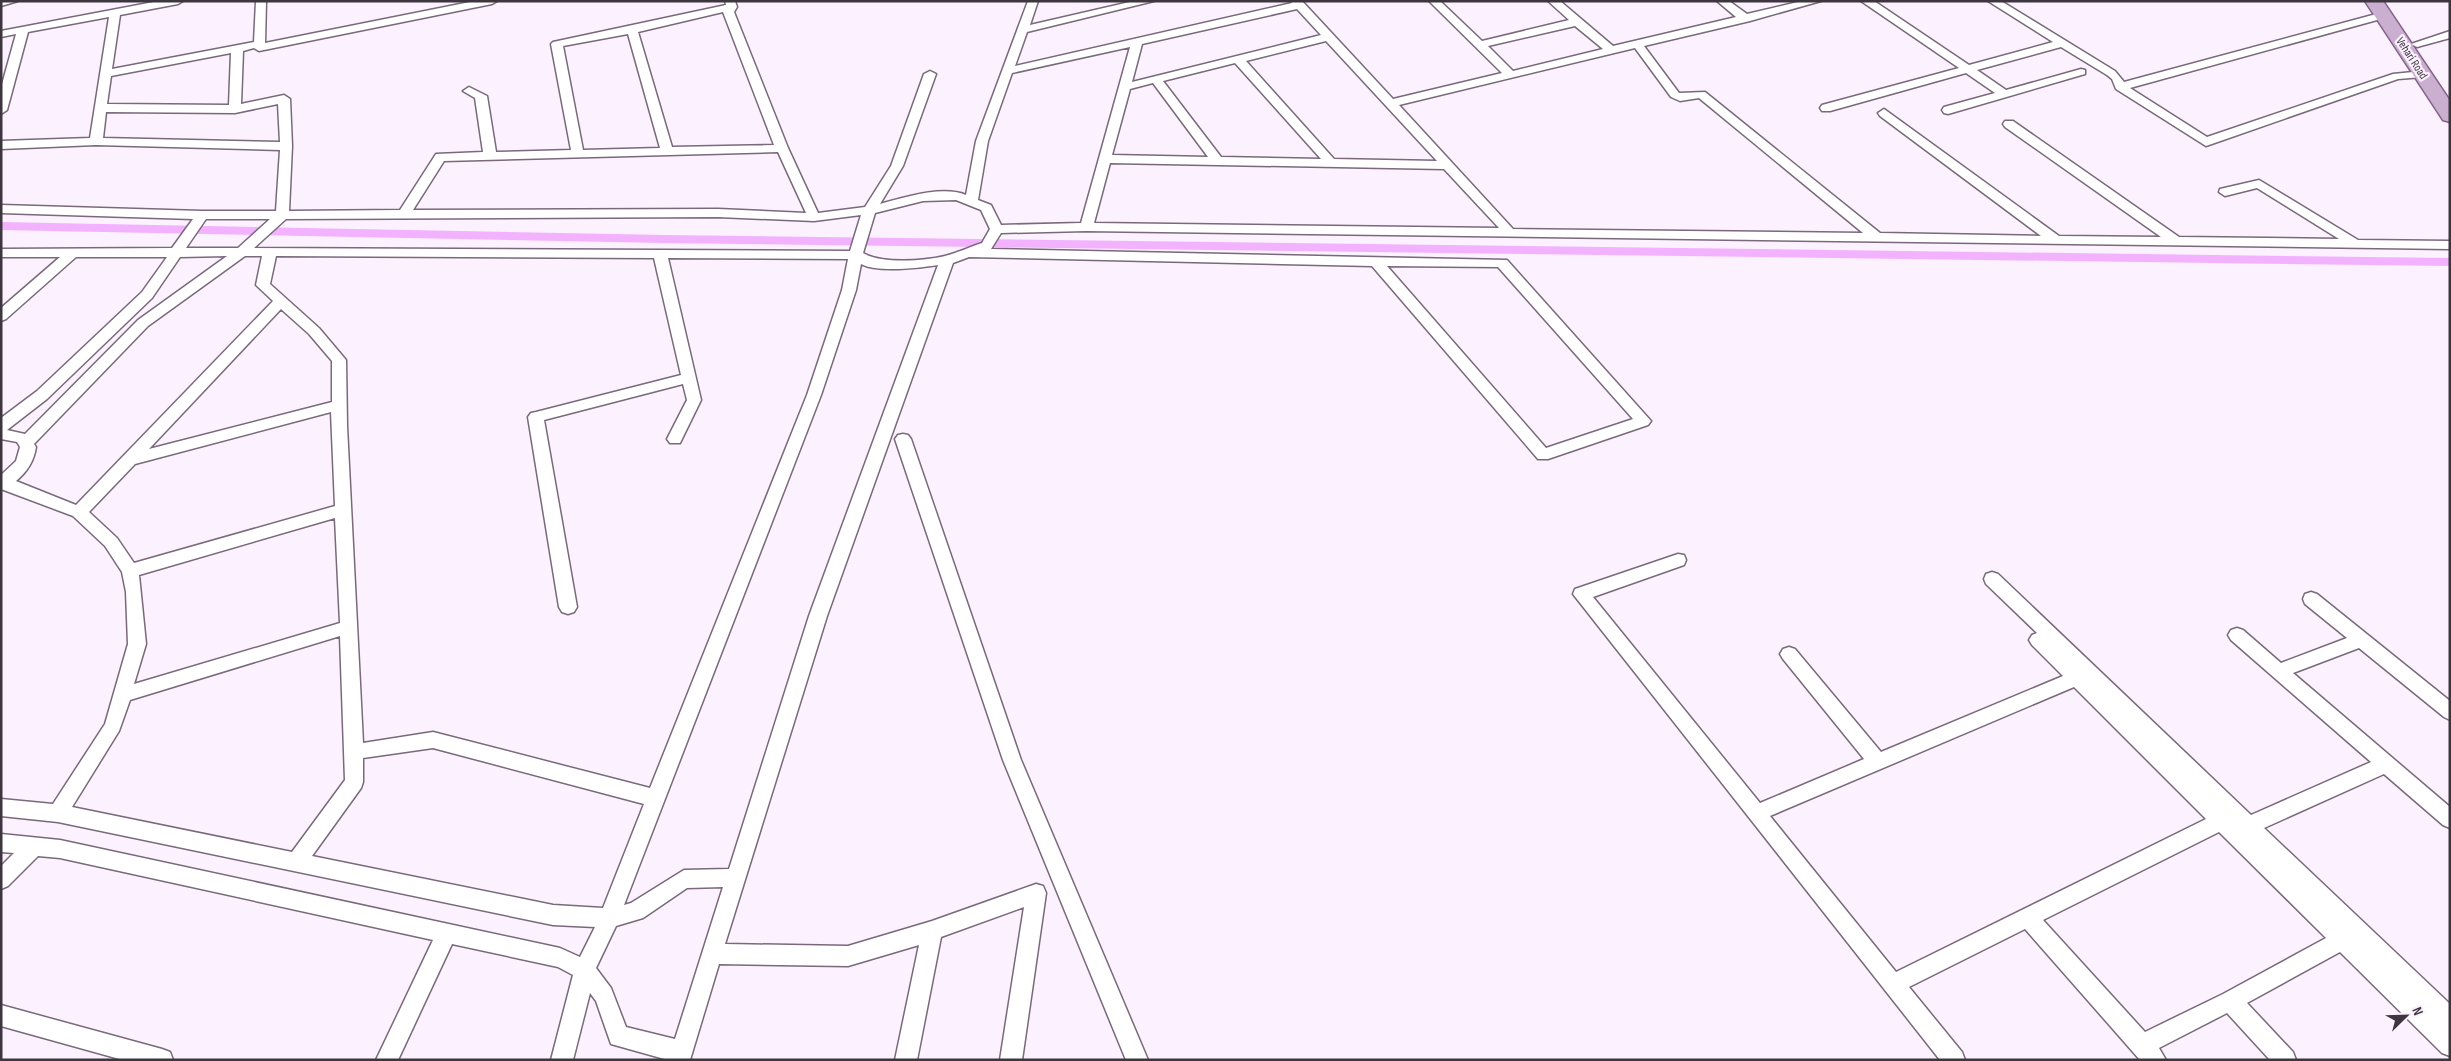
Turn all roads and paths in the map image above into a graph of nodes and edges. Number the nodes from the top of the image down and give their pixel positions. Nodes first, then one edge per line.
1 (13, 1) edge
2 (178, 1) edge
3 (261, 1) edge
4 (492, 1) edge
5 (1033, 1) edge
6 (1149, 1) edge
7 (1434, 1) edge
8 (1553, 1) edge
9 (1722, 1) edge
10 (1866, 1) edge
11 (1993, 1) edge
12 (1808, 2) edge
13 (1, 3) edge
14 (1298, 3) edge
15 (731, 4) edge
16 (1115, 5) edge
17 (2382, 6) edge
18 (115, 13) junction
19 (1746, 19) junction
20 (1577, 22) junction
21 (23, 30) junction
22 (632, 30) junction
23 (1023, 30) junction
24 (1, 34) edge
25 (2450, 34) edge
26 (1328, 37) junction
27 (1137, 42) junction
28 (2064, 43) junction
29 (258, 44) junction
30 (2417, 44) junction
31 (1479, 45) junction
32 (1638, 45) junction
33 (237, 48) junction
34 (1612, 51) junction
35 (1238, 59) junction
36 (1967, 69) junction
37 (1007, 71) junction
38 (2081, 72) dead end
39 (106, 74) junction
40 (930, 74) dead end
41 (2423, 74) junction
42 (1511, 75) junction
43 (1156, 80) junction
44 (5, 84) edge
45 (1124, 87) junction
46 (2120, 87) junction
47 (468, 92) dead end
48 (2003, 93) junction
49 (2450, 93) edge
50 (1389, 104) junction
51 (101, 108) junction
52 (1826, 108) dead end
53 (236, 109) junction
54 (1, 110) edge
55 (1948, 110) dead end
56 (1884, 113) dead end
57 (2450, 116) edge
58 (2009, 124) dead end
59 (96, 141) junction
60 (1, 145) edge
61 (286, 146) junction
62 (782, 148) junction
63 (667, 151) junction
64 (578, 153) junction
65 (490, 156) junction
66 (1104, 159) junction
67 (1217, 161) junction
68 (1331, 163) junction
69 (1446, 165) junction
70 (2225, 192) dead end
71 (971, 202) junction
72 (1, 209) edge
73 (869, 210) junction
74 (202, 215) junction
75 (282, 215) junction
76 (404, 215) junction
77 (814, 217) junction
78 (1086, 227) junction
79 (997, 229) junction
80 (1510, 233) junction
81 (1877, 238) junction
82 (2056, 240) junction
83 (2175, 241) junction
84 (2354, 244) junction
85 (2450, 245) edge
86 (178, 252) junction
87 (242, 252) junction
88 (270, 252) junction
89 (1, 253) edge
90 (660, 253) junction
91 (969, 253) junction
92 (71, 254) junction
93 (856, 255) junction
94 (947, 260) junction
95 (1376, 262) junction
96 (281, 301) junction
97 (1, 316) edge
98 (688, 378) junction
99 (339, 405) junction
100 (1, 426) edge
101 (1, 434) edge
102 (675, 439) dead end
103 (903, 439) dead end
104 (26, 442) junction
105 (131, 459) junction
106 (3, 482) edge
107 (343, 510) junction
108 (79, 512) junction
109 (1678, 560) dead end
110 (130, 571) junction
111 (2311, 599) dead end
112 (568, 607) dead end
113 (349, 627) junction
114 (2237, 635) dead end
115 (2361, 640) junction
116 (1789, 654) dead end
117 (2278, 672) junction
118 (2077, 678) junction
119 (125, 694) junction
120 (2450, 712) edge
121 (354, 752) junction
122 (1878, 762) junction
123 (2386, 764) junction
124 (655, 798) junction
125 (1, 807) edge
126 (58, 813) junction
127 (1756, 813) junction
128 (2450, 819) edge
129 (2222, 821) junction
130 (2248, 826) junction
131 (1, 843) edge
132 (33, 847) junction
133 (296, 862) junction
134 (736, 878) junction
135 (1, 880) edge
136 (2028, 917) junction
137 (609, 918) junction
138 (932, 931) junction
139 (447, 933) junction
140 (2342, 940) junction
141 (712, 954) junction
142 (585, 970) junction
143 (1893, 984) junction
144 (2230, 1001) junction
145 (1, 1015) edge
146 (2450, 1019) edge
147 (2450, 1045) edge
148 (2149, 1053) edge
149 (681, 1055) edge
150 (162, 1060) edge
151 (387, 1060) edge
152 (562, 1060) edge
153 (906, 1060) edge
154 (1011, 1060) edge
155 (1137, 1060) edge
156 (1954, 1060) edge
157 (2285, 1060) edge

1 - 13 street
2 - 18 street
3 - 29 street
4 - 29 street
5 - 23 street
6 - 16 street
7 - 31 street
8 - 20 street
9 - 19 street
10 - 36 street
11 - 28 street
12 - 19 street
14 - 26 street
14 - 27 street
15 - 22 street
15 - 62 street
16 - 23 street
17 - 30 main road, Vehari Road
17 - 41 main road, Vehari Road
17 - 46 street
18 - 21 street
18 - 39 street
19 - 32 street
20 - 31 street
20 - 34 street
21 - 24 street
21 - 44 street
22 - 63 street
22 - 64 street
23 - 37 street
25 - 30 street
26 - 35 street
26 - 50 street
27 - 37 street
27 - 45 street
28 - 36 street
28 - 46 street
29 - 33 street
30 - 49 main road, Vehari Road
31 - 42 street
32 - 34 street
32 - 81 street
33 - 39 street
33 - 53 street
34 - 42 street
35 - 43 street
35 - 68 street
36 - 48 street
36 - 52 street
37 - 71 street
38 - 48 street
39 - 51 street
40 - 73 street
41 - 46 street
41 - 57 main road, Vehari Road
42 - 50 street
43 - 45 street
43 - 67 street
44 - 54 street
45 - 66 street
47 - 65 street
48 - 55 street
50 - 69 street
51 - 53 street
51 - 59 street
53 - 61 street
56 - 82 street
58 - 83 street
59 - 60 street
59 - 61 street
61 - 75 street
62 - 63 street
62 - 77 street
63 - 64 street
64 - 65 street
65 - 76 street
66 - 67 street
66 - 78 street
67 - 68 street
68 - 69 street
69 - 80 street
70 - 84 street
71 - 73 street
71 - 79 street
72 - 74 street
73 - 77 street
73 - 93 street
74 - 75 street
74 - 86 street
75 - 76 street
75 - 87 street
76 - 77 street
78 - 79 street
78 - 80 street
79 - 91 street
80 - 81 street
81 - 82 street
82 - 83 street
83 - 84 street
84 - 85 street
86 - 87 street
86 - 92 street
86 - 100 street
87 - 88 street
87 - 104 street
88 - 90 street
88 - 96 street
89 - 92 street
90 - 93 street
90 - 98 street
91 - 94 street
91 - 95 street
92 - 97 street
93 - 94 street
93 - 124 street
94 - 134 street
95 - 95 street
96 - 99 street
96 - 105 street
98 - 102 street
98 - 112 street
99 - 105 street
99 - 107 street
101 - 104 street
103 - 155 street
104 - 106 street
105 - 108 street
106 - 108 street
107 - 110 street
107 - 113 street
108 - 110 street
109 - 127 street
110 - 119 street
111 - 115 street
113 - 119 street
113 - 121 street
114 - 117 street
115 - 117 street
115 - 120 street
116 - 122 street
117 - 123 street
118 - 122 street
118 - 129 street
118 - 130 street
119 - 126 street
121 - 124 street
121 - 133 street
122 - 127 street
123 - 128 street
123 - 130 street
124 - 137 street
125 - 126 street
126 - 133 street
127 - 143 street
129 - 136 street
129 - 140 street
130 - 146 street
131 - 132 street
132 - 135 street
132 - 139 street
133 - 137 street
134 - 137 street
134 - 141 street
136 - 143 street
136 - 148 street
137 - 142 street
138 - 141 street
138 - 153 street
138 - 154 street
139 - 142 street
139 - 151 street
140 - 144 street
140 - 147 street
141 - 149 street
142 - 149 street
142 - 152 street
143 - 156 street
144 - 148 street
144 - 157 street
145 - 150 street

